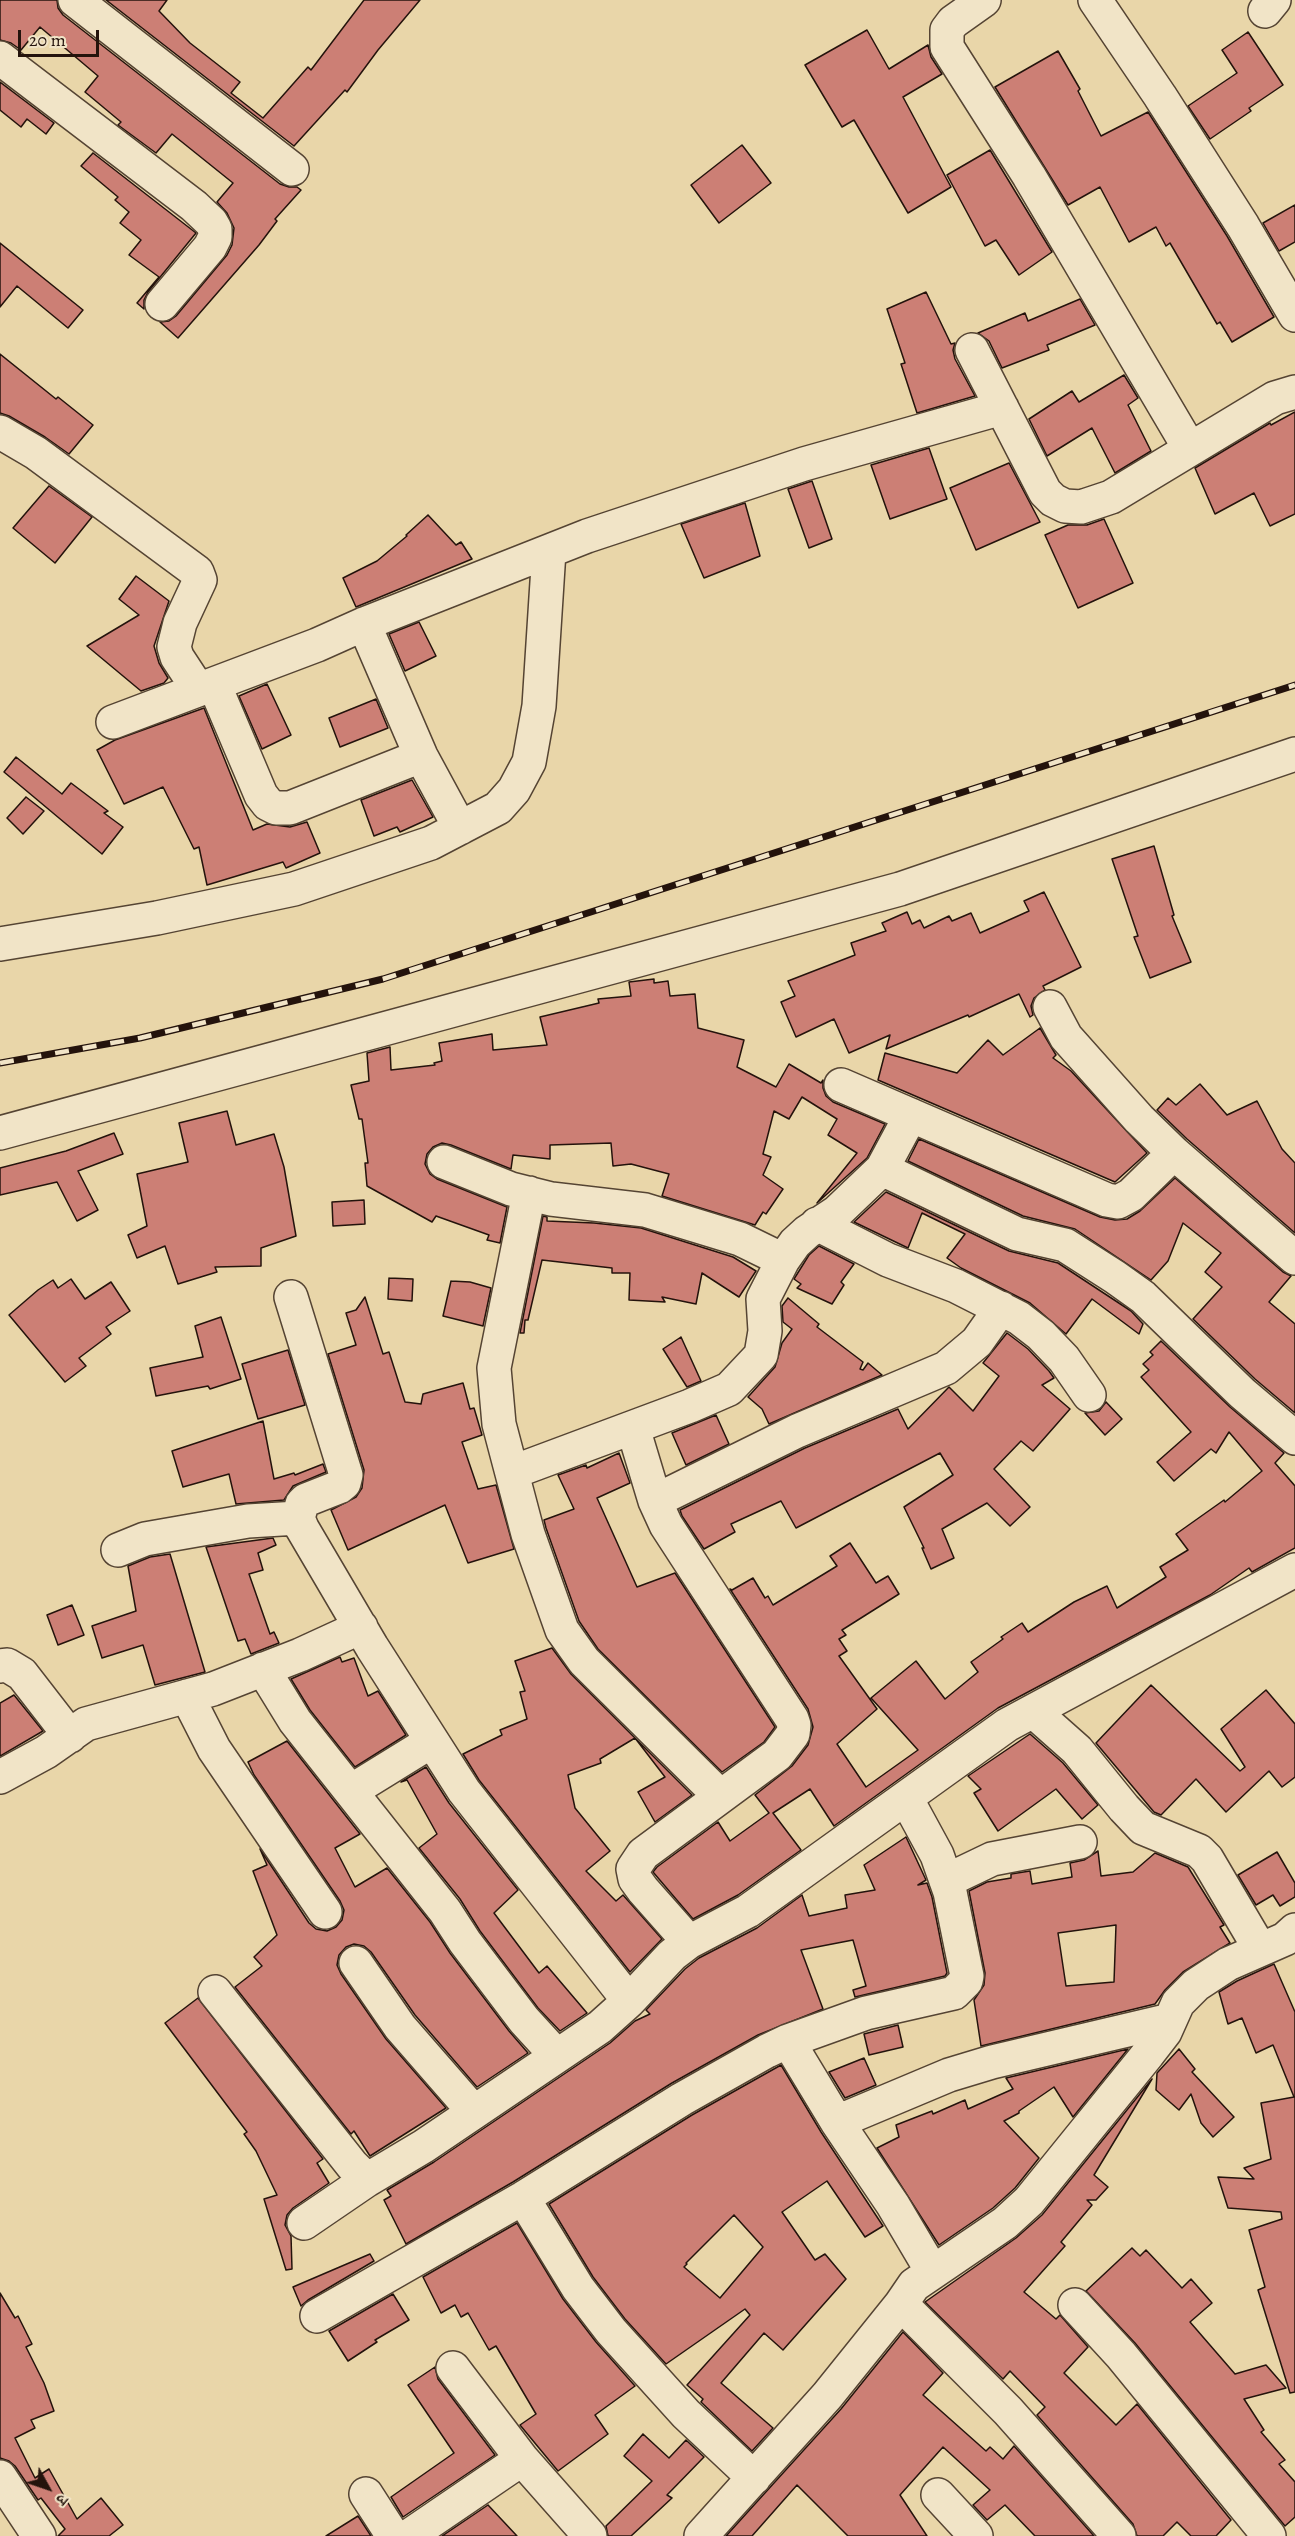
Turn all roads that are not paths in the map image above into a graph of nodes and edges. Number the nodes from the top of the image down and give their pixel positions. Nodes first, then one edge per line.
1 (75, 0) edge
2 (984, 0) edge
3 (1095, 0) edge
4 (0, 58) edge
5 (292, 170) dead end
6 (162, 304) dead end
7 (1295, 315) edge
8 (972, 350) dead end
9 (1295, 392) edge
10 (1002, 408) junction
11 (0, 432) edge
12 (1191, 449) junction
13 (549, 551) junction
14 (364, 624) junction
15 (206, 686) junction
16 (113, 722) dead end
17 (1295, 754) edge
18 (421, 756) junction
19 (460, 828) junction
20 (0, 944) edge
21 (1050, 1007) dead end
22 (841, 1085) dead end
23 (911, 1115) junction
24 (0, 1133) edge
25 (1174, 1154) junction
26 (444, 1162) dead end
27 (882, 1169) junction
28 (529, 1193) junction
29 (817, 1224) junction
30 (1295, 1258) edge
31 (783, 1260) junction
32 (291, 1297) dead end
33 (1001, 1308) junction
34 (1089, 1395) dead end
35 (633, 1428) junction
36 (1295, 1438) edge
37 (513, 1472) junction
38 (655, 1501) junction
39 (298, 1518) junction
40 (118, 1550) dead end
41 (1295, 1570) edge
42 (361, 1628) junction
43 (0, 1666) edge
44 (263, 1669) junction
45 (187, 1695) junction
46 (1033, 1711) junction
47 (70, 1736) junction
48 (432, 1741) junction
49 (0, 1777) edge
50 (351, 1791) junction
51 (720, 1796) junction
52 (906, 1798) junction
53 (1080, 1842) dead end
54 (946, 1881) junction
55 (325, 1912) dead end
56 (1295, 1930) edge
57 (689, 1942) junction
58 (1260, 1949) junction
59 (356, 1963) dead end
60 (215, 1992) dead end
61 (629, 2001) junction
62 (1170, 2020) junction
63 (788, 2041) junction
64 (556, 2055) junction
65 (474, 2112) junction
66 (837, 2122) junction
67 (367, 2180) junction
68 (523, 2198) junction
69 (304, 2223) dead end
70 (932, 2271) junction
71 (901, 2304) junction
72 (1075, 2305) dead end
73 (316, 2316) dead end
74 (453, 2368) dead end
75 (522, 2459) junction
76 (0, 2477) edge
77 (754, 2478) junction
78 (366, 2494) dead end
79 (938, 2495) dead end
80 (39, 2536) edge
81 (393, 2536) edge
82 (410, 2536) edge
83 (590, 2536) edge
84 (701, 2536) edge
85 (976, 2536) edge
86 (1119, 2536) edge
87 (1269, 2536) edge

1 - 5 street
2 - 12 street
3 - 7 street
4 - 6 street
8 - 10 street
9 - 12 street
10 - 12 street
10 - 13 street
11 - 15 street
13 - 14 street
13 - 19 street
14 - 15 street
14 - 18 street
15 - 16 street
15 - 18 street
17 - 24 street
18 - 19 street
19 - 20 street
21 - 25 street
22 - 23 street
23 - 25 street
23 - 27 street
25 - 30 street
26 - 28 street
27 - 29 street
27 - 36 street
28 - 31 street
28 - 37 street
29 - 31 street
29 - 33 street
31 - 35 street
32 - 39 street
33 - 34 street
33 - 38 street
35 - 37 street
35 - 38 street
37 - 51 street
38 - 51 street
39 - 40 street
39 - 42 street
41 - 46 street
42 - 44 street
42 - 48 street
43 - 47 street
44 - 45 street
44 - 50 street
45 - 47 street
45 - 55 street
46 - 52 street
46 - 58 street
47 - 49 street
48 - 50 street
48 - 61 street
50 - 64 street
51 - 57 street
52 - 54 street
52 - 57 street
53 - 54 street
54 - 63 street
56 - 58 street
57 - 61 street
58 - 62 street
59 - 65 street
60 - 67 street
61 - 64 street
62 - 66 street
62 - 70 street
63 - 66 street
63 - 68 street
64 - 65 street
65 - 67 street
66 - 70 street
67 - 69 street
68 - 73 street
68 - 77 street
70 - 71 street
71 - 77 street
71 - 86 street
72 - 87 street
74 - 75 street
75 - 82 street
75 - 83 street
76 - 80 street
77 - 84 street
78 - 81 street
79 - 85 street

